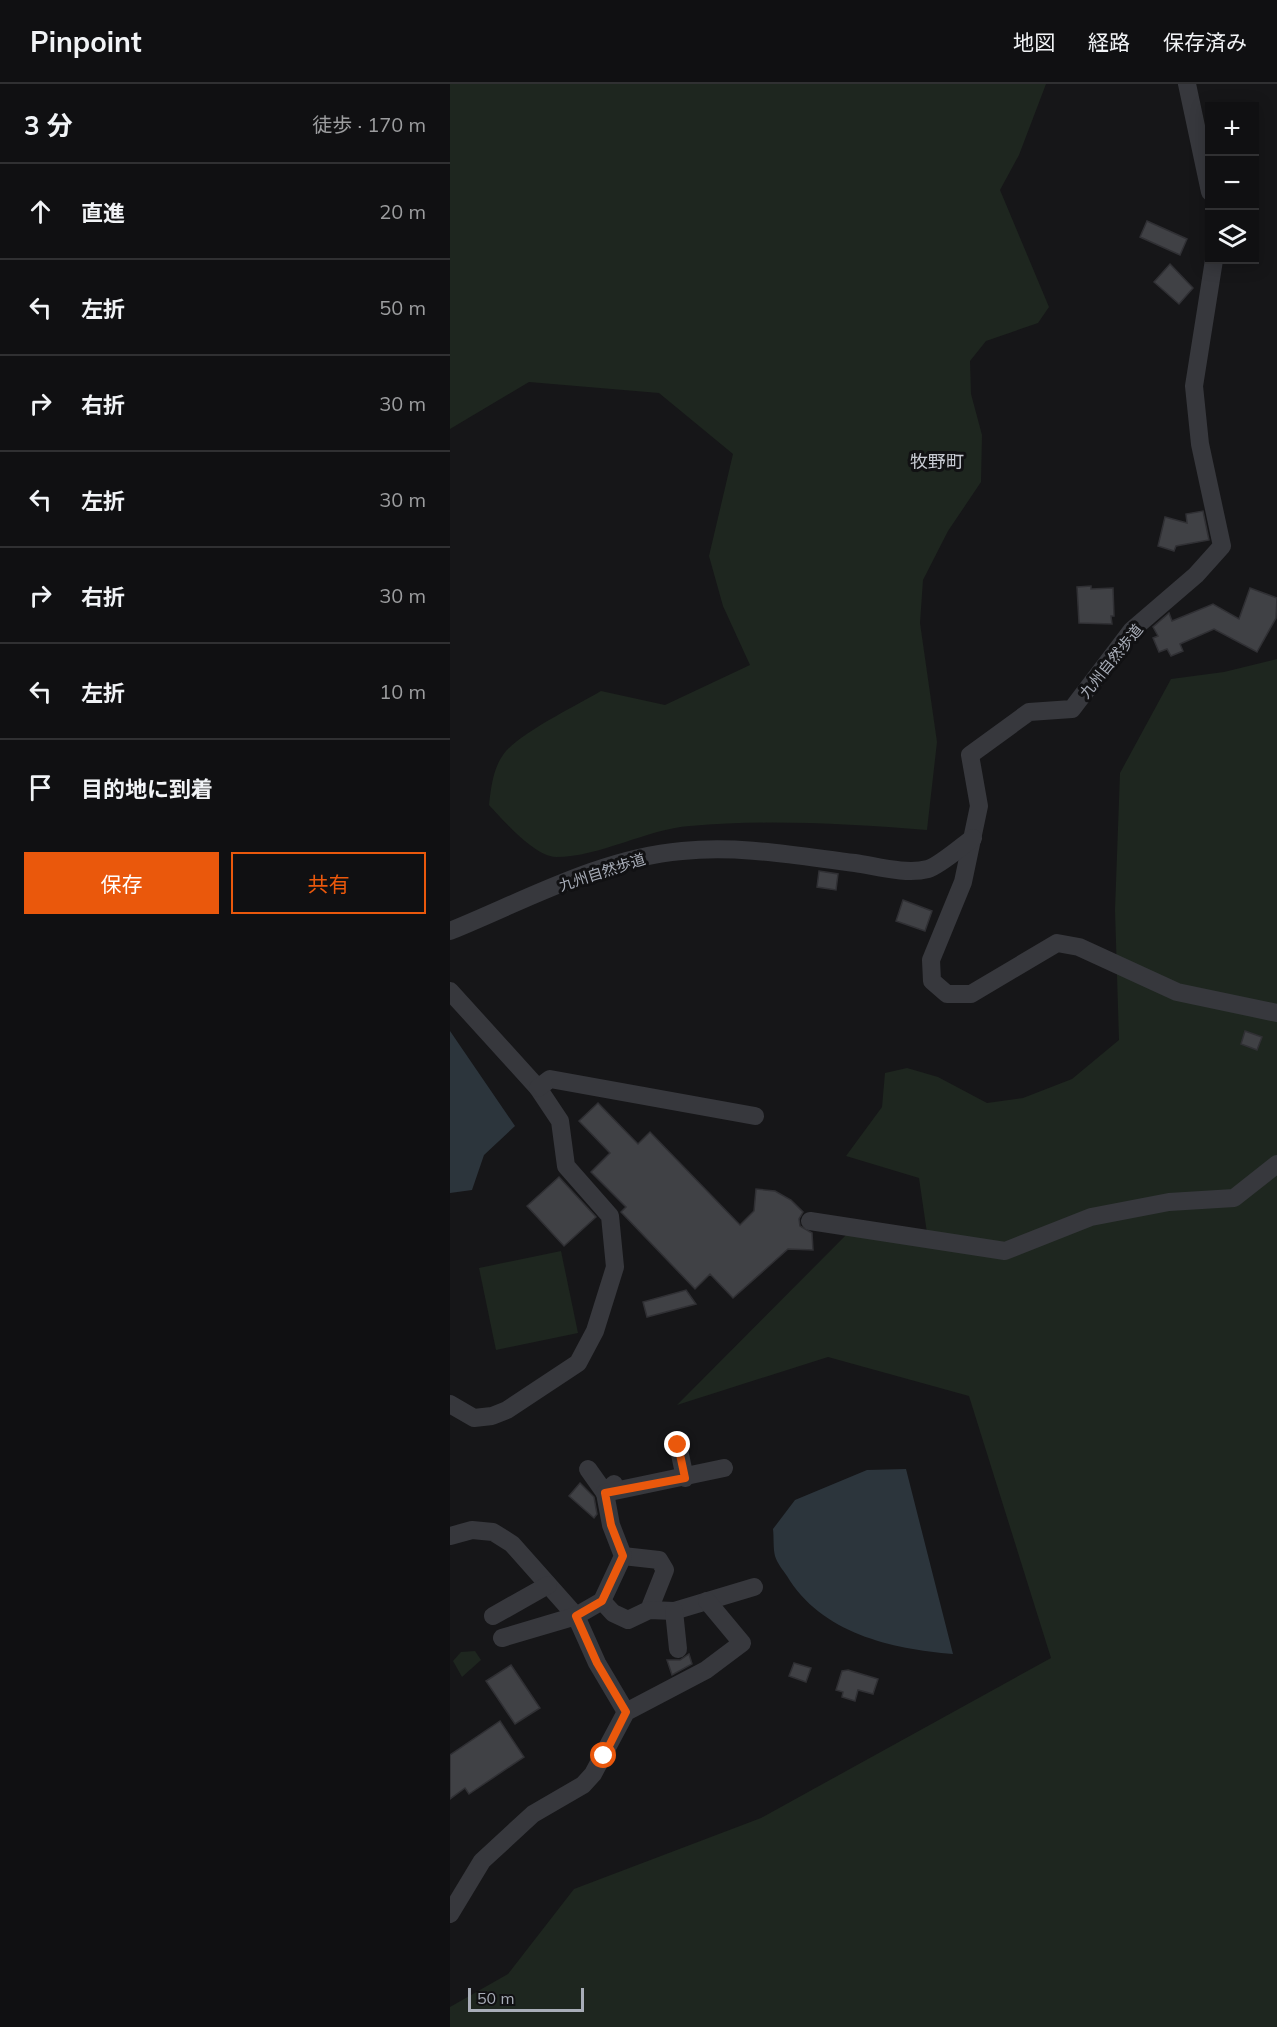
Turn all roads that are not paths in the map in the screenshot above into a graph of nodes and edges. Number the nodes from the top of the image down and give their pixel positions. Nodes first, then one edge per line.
1 (1187, 84) edge
2 (1205, 172) edge
3 (1213, 264) edge
4 (973, 838) junction
5 (450, 932) edge
6 (450, 991) edge
7 (1277, 1012) edge
8 (538, 1088) junction
9 (755, 1116) dead end
10 (1277, 1164) edge
11 (810, 1221) dead end
12 (450, 1404) edge
13 (678, 1445) dead end
14 (724, 1468) dead end
15 (588, 1469) dead end
16 (685, 1478) junction
17 (611, 1487) junction
18 (450, 1536) edge
19 (623, 1556) junction
20 (548, 1586) junction
21 (754, 1587) dead end
22 (602, 1601) junction
23 (707, 1601) junction
24 (649, 1610) junction
25 (674, 1611) junction
26 (493, 1616) dead end
27 (576, 1616) junction
28 (502, 1638) dead end
29 (678, 1649) dead end
30 (626, 1712) junction
31 (450, 1914) edge

1 - 2 street
3 - 4 street, 九州自然歩道
4 - 5 street, 九州自然歩道
4 - 7 street
6 - 8 street
8 - 9 street
8 - 12 street
10 - 11 street
13 - 16 street
14 - 16 street
15 - 17 street
16 - 17 street
17 - 19 street
18 - 20 street
19 - 22 street
19 - 24 street
20 - 26 street
20 - 27 street
21 - 23 street
22 - 24 street
22 - 27 street
23 - 25 street
23 - 30 street
24 - 25 street
25 - 29 street
27 - 28 street
27 - 30 street
30 - 31 street

